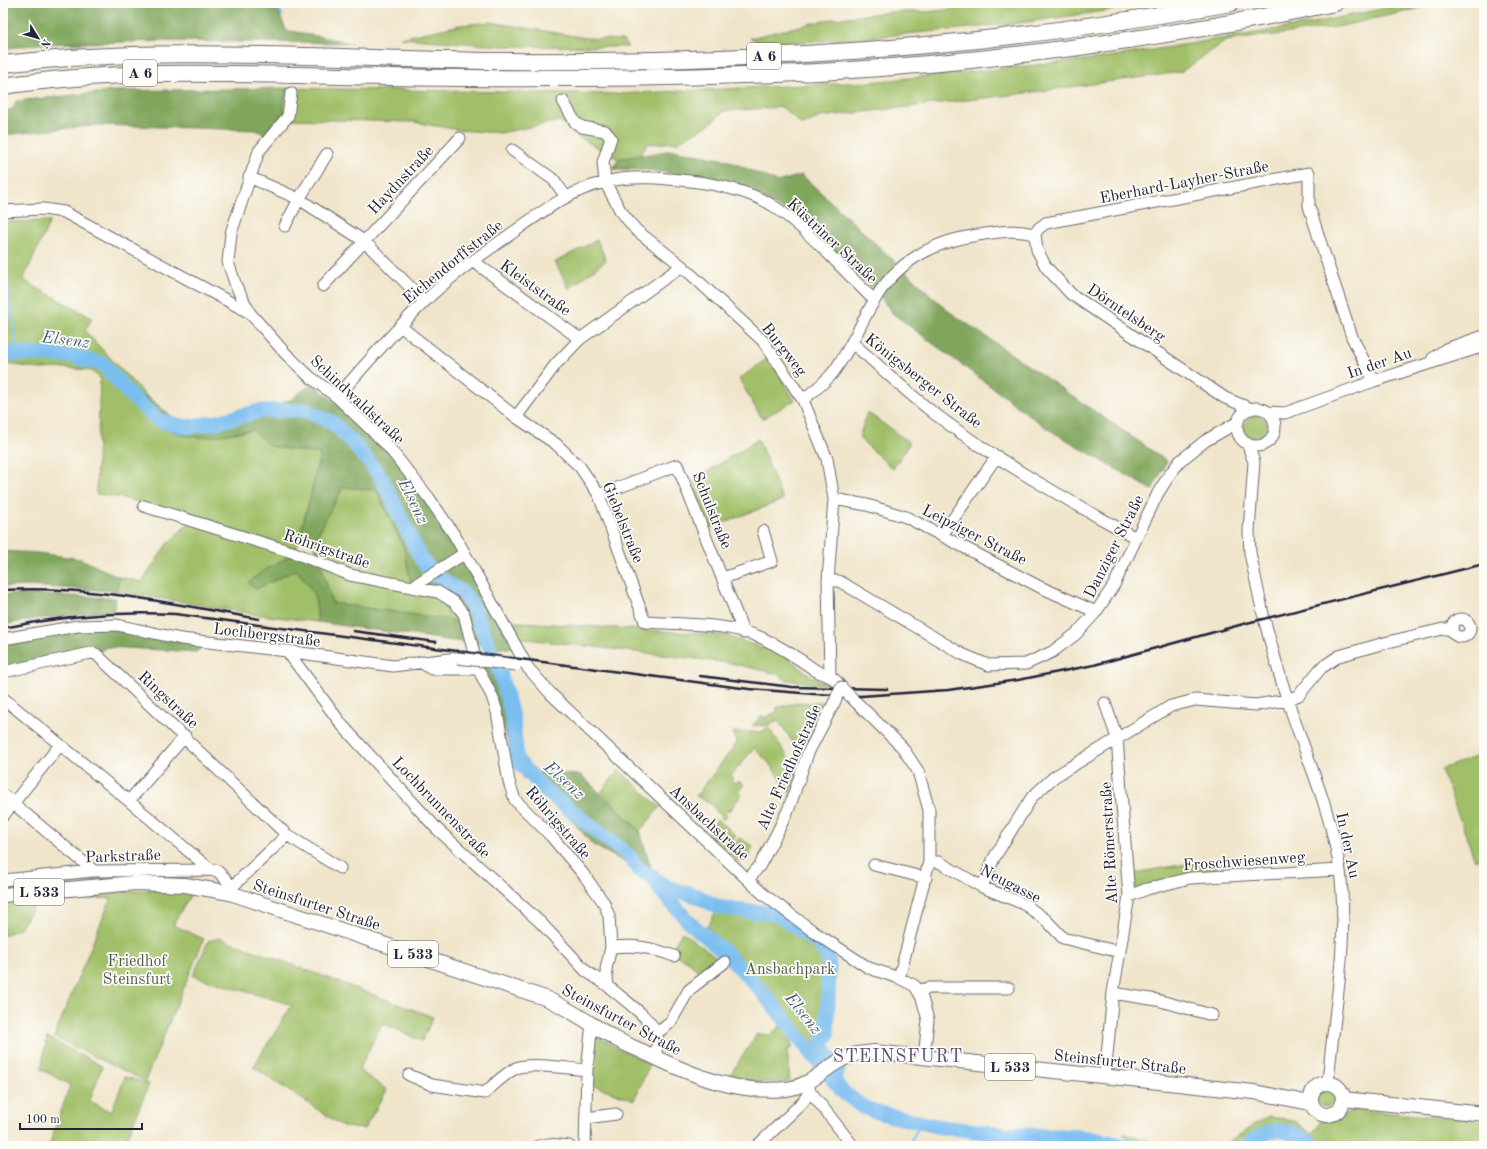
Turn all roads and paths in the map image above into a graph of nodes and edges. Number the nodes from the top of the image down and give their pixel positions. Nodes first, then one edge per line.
1 (1231, 3) edge
2 (1335, 3) edge
3 (3, 64) edge
4 (3, 86) edge
5 (291, 93) dead end
6 (563, 101) dead end
7 (460, 138) dead end
8 (512, 150) dead end
9 (328, 154) dead end
10 (249, 177) junction
11 (605, 182) junction
12 (566, 197) junction
13 (299, 198) junction
14 (3, 211) edge
15 (285, 226) dead end
16 (1035, 234) junction
17 (364, 241) junction
18 (473, 261) junction
19 (682, 266) junction
20 (324, 286) dead end
21 (874, 300) junction
22 (424, 301) junction
23 (250, 313) junction
24 (400, 326) junction
25 (1484, 336) edge
26 (580, 339) junction
27 (852, 344) junction
28 (1484, 346) edge
29 (1422, 364) junction
30 (1374, 381) junction
31 (337, 397) junction
32 (1225, 398) junction
33 (804, 400) junction
34 (1252, 409) junction
35 (1267, 412) junction
36 (1285, 413) junction
37 (516, 416) junction
38 (1239, 420) junction
39 (1275, 424) junction
40 (1223, 432) junction
41 (1245, 442) junction
42 (1266, 443) junction
43 (997, 456) junction
44 (1252, 493) junction
45 (599, 495) junction
46 (834, 499) junction
47 (144, 506) dead end
48 (763, 531) dead end
49 (942, 535) junction
50 (1136, 538) junction
51 (465, 553) junction
52 (723, 578) junction
53 (828, 581) junction
54 (412, 587) junction
55 (1096, 612) junction
56 (1452, 629) dead end
57 (744, 633) junction
58 (3, 639) edge
59 (287, 651) junction
60 (421, 662) junction
61 (523, 664) junction
62 (478, 668) junction
63 (3, 672) edge
64 (836, 681) junction
65 (3, 698) edge
66 (1288, 700) junction
67 (1105, 703) dead end
68 (185, 736) junction
69 (1117, 738) junction
70 (60, 745) junction
71 (3, 795) edge
72 (129, 801) junction
73 (13, 804) junction
74 (3, 816) edge
75 (288, 835) junction
76 (929, 862) junction
77 (874, 865) dead end
78 (340, 868) dead end
79 (211, 870) junction
80 (1340, 870) junction
81 (94, 871) junction
82 (926, 878) junction
83 (3, 880) edge
84 (748, 880) junction
85 (982, 886) junction
86 (230, 890) junction
87 (3, 895) edge
88 (1129, 896) junction
89 (611, 947) junction
90 (1120, 952) junction
91 (674, 956) dead end
92 (725, 962) dead end
93 (899, 978) junction
94 (608, 986) junction
95 (1009, 988) dead end
96 (919, 990) junction
97 (1114, 993) junction
98 (1212, 1015) dead end
99 (592, 1023) junction
100 (657, 1033) junction
101 (655, 1057) junction
102 (924, 1058) junction
103 (587, 1070) junction
104 (409, 1075) dead end
105 (1105, 1076) junction
106 (1328, 1082) junction
107 (809, 1087) junction
108 (1311, 1097) junction
109 (1343, 1099) junction
110 (616, 1114) dead end
111 (1484, 1114) edge
112 (586, 1118) junction
113 (538, 1146) edge
114 (569, 1146) edge
115 (585, 1146) edge
116 (757, 1146) edge
117 (853, 1146) edge

1 - 3 highway, A 6
2 - 4 highway, A 6
5 - 10 street, Schindwaldstraße
6 - 11 street, Burgweg
7 - 17 street, Haydnstraße
8 - 12 street
9 - 13 street
10 - 13 street
10 - 23 street, Schindwaldstraße
11 - 12 street, Eichendorffstraße
11 - 19 street, Burgweg
11 - 21 street, Küstriner Straße
12 - 18 street, Eichendorffstraße
13 - 15 street
13 - 17 street
14 - 23 street, Schindwaldstraße
16 - 21 street
16 - 30 street, Eberhard-Layher-Straße
16 - 32 street, Dörntelsberg
17 - 20 street, Haydnstraße
17 - 22 street
18 - 22 street, Eichendorffstraße
18 - 26 street, Kleiststraße
19 - 26 street
19 - 33 street, Burgweg
21 - 27 street
22 - 24 street, Eichendorffstraße
23 - 31 street, Schindwaldstraße
24 - 31 street, Eichendorffstraße
24 - 37 street, Giebelstraße
25 - 29 street
26 - 37 street
27 - 33 street
27 - 43 street, Königsberger Straße
28 - 29 street, In der Au
29 - 30 street, In der Au
30 - 36 street, In der Au
31 - 51 street, Schindwaldstraße
32 - 34 street, Dörntelsberg
32 - 38 street, Dörntelsberg
33 - 46 street, Burgweg
34 - 35 street
34 - 38 street
35 - 36 street, In der Au
35 - 39 street
36 - 39 street, In der Au
37 - 45 street, Giebelstraße
38 - 40 street, Danziger Straße
38 - 41 street
39 - 42 street
40 - 41 street
40 - 50 street, Danziger Straße
41 - 42 street
41 - 44 street, In der Au
42 - 44 street, In der Au
43 - 49 street
43 - 50 street, Königsberger Straße
44 - 66 street, In der Au
45 - 52 street, Schulstraße
45 - 57 street, Giebelstraße
46 - 49 street, Leipziger Straße
46 - 53 street, Burgweg
47 - 54 street, Röhrigstraße
48 - 52 street
49 - 55 street, Leipziger Straße
50 - 55 street, Danziger Straße
51 - 54 street
51 - 61 street, Schindwaldstraße
52 - 57 street, Schulstraße
53 - 55 street, Danziger Straße
53 - 64 street, Burgweg
54 - 62 street, Röhrigstraße
56 - 66 street
57 - 64 street
58 - 59 street, Lochbergstraße
59 - 60 street, Lochbergstraße
59 - 94 street, Lochbrunnenstraße
60 - 61 street, Lochbergstraße, bridge
60 - 62 street
61 - 84 street, Ansbachstraße
62 - 89 street, Röhrigstraße
63 - 68 street, Ringstraße
64 - 76 street, bridge
64 - 84 street, Alte Friedhofstraße, bridge
65 - 70 street
66 - 69 street
66 - 80 street, In der Au
67 - 69 street, Alte Römerstraße
68 - 72 street
68 - 75 street, Ringstraße
69 - 85 street
69 - 88 street, Alte Römerstraße
70 - 72 street
70 - 73 street
71 - 73 street
72 - 79 street
73 - 74 street
73 - 81 street
75 - 78 street, Ringstraße
75 - 86 street
76 - 82 street
76 - 85 street, Neugasse
77 - 82 street
79 - 81 street, Parkstraße
79 - 86 street
80 - 88 street, Froschwiesenweg
80 - 106 street, In der Au
81 - 83 street, Parkstraße
82 - 93 street
84 - 93 street, Ansbachstraße
85 - 90 street, Neugasse
86 - 87 main road, Steinsfurter Straße / L 533
86 - 99 main road, Steinsfurter Straße / L 533
88 - 90 street, Alte Römerstraße
89 - 91 street
89 - 94 street, Röhrigstraße
90 - 97 street, Alte Römerstraße
92 - 100 street
93 - 96 street, Ansbachstraße
94 - 100 street
95 - 96 street
96 - 102 street
97 - 98 street
97 - 105 street, Alte Römerstraße
99 - 101 main road, Steinsfurter Straße / L 533
99 - 103 street
100 - 101 street
101 - 107 main road, Steinsfurter Straße / L 533
102 - 105 main road, Steinsfurter Straße / L 533
102 - 107 main road, Steinsfurter Straße / L 533
103 - 104 street
103 - 112 street
105 - 108 main road, Steinsfurter Straße / L 533
106 - 108 main road
106 - 109 main road
107 - 116 street
107 - 117 street
108 - 109 main road
109 - 111 main road
110 - 112 street
112 - 115 street
113 - 114 street

